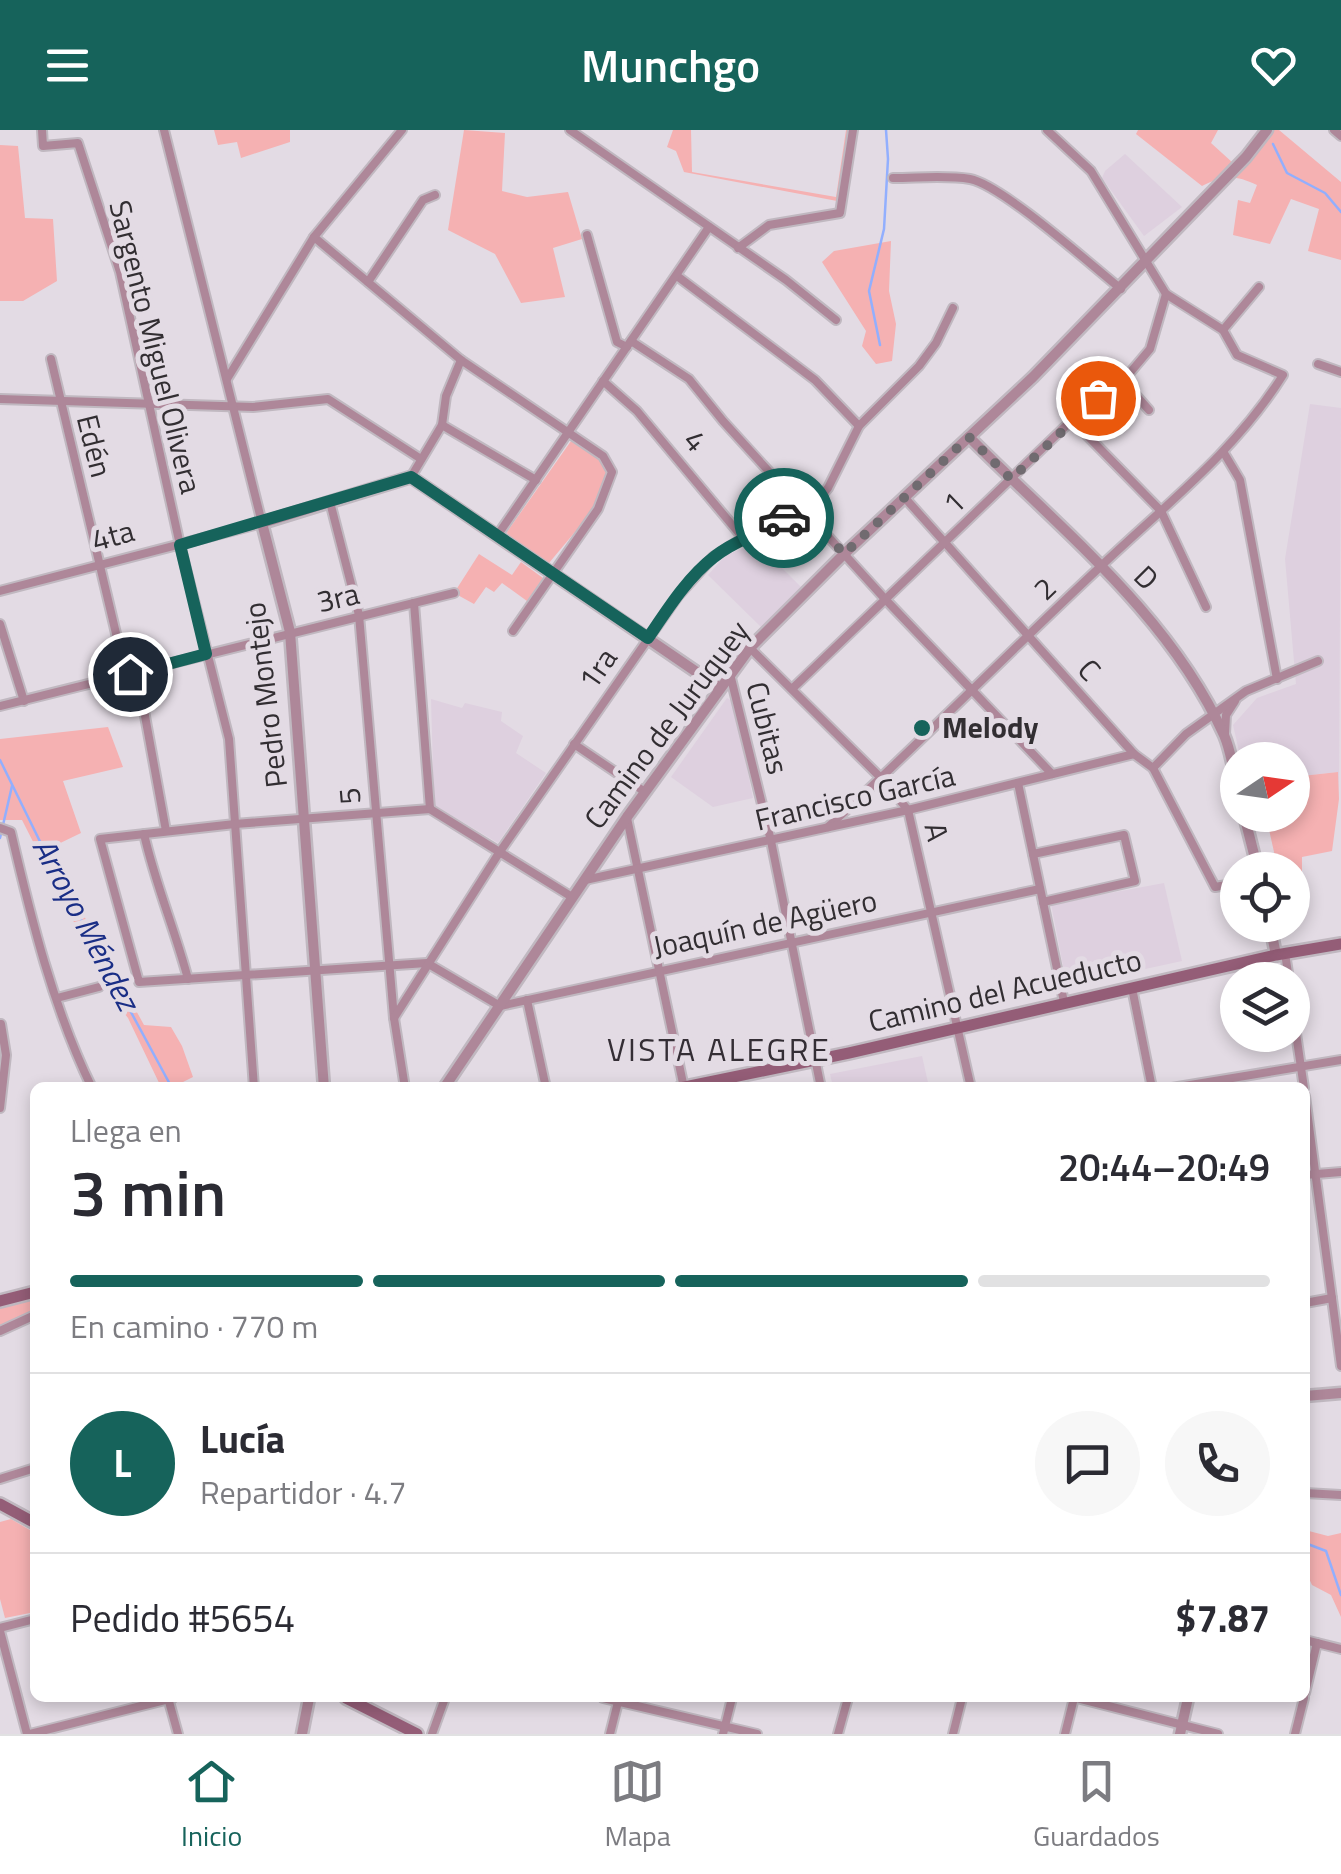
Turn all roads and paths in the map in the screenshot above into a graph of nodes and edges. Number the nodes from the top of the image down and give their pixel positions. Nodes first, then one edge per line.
1 (42, 130) edge
2 (164, 130) edge
3 (402, 130) edge
4 (570, 130) edge
5 (853, 130) edge
6 (1047, 130) edge
7 (1266, 130) edge
8 (1334, 130) edge
9 (1341, 136) edge
10 (893, 178) dead end
11 (434, 195) dead end
12 (709, 228) junction
13 (587, 235) dead end
14 (314, 237) junction
15 (738, 248) junction
16 (1147, 260) junction
17 (677, 276) junction
18 (368, 282) junction
19 (1259, 287) dead end
20 (1121, 289) junction
21 (1166, 294) junction
22 (953, 308) dead end
23 (836, 320) dead end
24 (1222, 330) junction
25 (629, 344) junction
26 (51, 358) dead end
27 (461, 360) junction
28 (1318, 364) dead end
29 (1341, 372) edge
30 (228, 380) junction
31 (1123, 380) junction
32 (603, 382) junction
33 (0, 399) edge
34 (60, 400) junction
35 (147, 403) junction
36 (232, 407) junction
37 (1149, 410) dead end
38 (1072, 420) junction
39 (442, 424) junction
40 (858, 426) junction
41 (568, 432) junction
42 (969, 437) junction
43 (1224, 454) junction
44 (421, 459) junction
45 (411, 477) junction
46 (1011, 479) junction
47 (536, 480) junction
48 (906, 498) junction
49 (330, 502) junction
50 (807, 512) junction
51 (1161, 512) junction
52 (262, 522) junction
53 (496, 536) junction
54 (743, 538) junction
55 (945, 542) junction
56 (180, 545) junction
57 (844, 554) junction
58 (100, 566) junction
59 (1100, 567) junction
60 (551, 573) junction
61 (0, 591) edge
62 (454, 593) dead end
63 (885, 599) junction
64 (414, 604) junction
65 (1206, 607) dead end
66 (359, 615) junction
67 (0, 624) edge
68 (514, 631) dead end
69 (290, 632) junction
70 (1028, 636) junction
71 (648, 638) junction
72 (750, 648) junction
73 (206, 654) junction
74 (1318, 662) dead end
75 (130, 674) junction
76 (730, 674) junction
77 (1277, 679) junction
78 (720, 688) junction
79 (792, 689) junction
80 (971, 690) junction
81 (1246, 692) junction
82 (24, 701) junction
83 (0, 706) edge
84 (1212, 713) junction
85 (1226, 738) junction
86 (1227, 742) edge
87 (574, 744) junction
88 (1134, 754) junction
89 (1153, 768) junction
90 (1052, 774) junction
91 (882, 778) junction
92 (1018, 784) junction
93 (645, 792) junction
94 (430, 808) junction
95 (908, 810) junction
96 (376, 812) junction
97 (627, 817) junction
98 (305, 819) junction
99 (235, 824) junction
100 (828, 827) junction
101 (0, 828) edge
102 (166, 831) junction
103 (144, 834) junction
104 (770, 841) junction
105 (499, 853) junction
106 (1033, 854) junction
107 (638, 870) junction
108 (585, 880) junction
109 (1220, 886) edge
110 (1040, 890) junction
111 (572, 897) junction
112 (1043, 902) junction
113 (932, 914) junction
114 (1276, 942) edge
115 (792, 944) junction
116 (1341, 944) edge
117 (1280, 954) junction
118 (1283, 962) edge
119 (428, 963) junction
120 (390, 965) junction
121 (316, 970) junction
122 (660, 972) junction
123 (246, 975) junction
124 (188, 979) junction
125 (99, 987) dead end
126 (1132, 988) junction
127 (57, 998) junction
128 (527, 1000) junction
129 (1064, 1002) junction
130 (500, 1006) junction
131 (394, 1018) junction
132 (1, 1024) edge
133 (957, 1028) junction
134 (1299, 1052) edge
135 (815, 1060) junction
136 (1341, 1060) edge
137 (1301, 1064) junction
138 (89, 1082) edge
139 (254, 1082) edge
140 (324, 1082) edge
141 (404, 1082) edge
142 (448, 1082) edge
143 (545, 1082) edge
144 (682, 1082) edge
145 (707, 1082) edge
146 (820, 1082) edge
147 (970, 1082) edge
148 (1151, 1082) edge
149 (1204, 1082) edge
150 (1303, 1082) edge
151 (0, 1108) edge
152 (1341, 1172) edge
153 (1310, 1175) edge
154 (1330, 1284) junction
155 (1341, 1284) edge
156 (30, 1293) edge
157 (1332, 1298) junction
158 (0, 1301) edge
159 (1310, 1302) edge
160 (30, 1317) edge
161 (0, 1330) edge
162 (1341, 1366) edge
163 (1341, 1393) edge
164 (1310, 1396) edge
165 (30, 1470) edge
166 (0, 1479) edge
167 (1310, 1493) edge
168 (1341, 1495) edge
169 (4, 1509) edge
170 (30, 1522) edge
171 (30, 1620) edge
172 (0, 1629) edge
173 (1310, 1641) edge
174 (1317, 1643) junction
175 (1341, 1649) edge
176 (1310, 1671) edge
177 (154, 1702) edge
178 (171, 1702) edge
179 (307, 1702) edge
180 (354, 1702) edge
181 (444, 1702) edge
182 (617, 1702) edge
183 (628, 1702) edge
184 (731, 1702) edge
185 (847, 1702) edge
186 (961, 1702) edge
187 (1075, 1702) edge
188 (1089, 1702) edge
189 (1187, 1702) edge
190 (1302, 1702) edge
191 (724, 1730) edge
192 (1181, 1730) edge
193 (28, 1734) edge
194 (178, 1734) edge
195 (302, 1734) edge
196 (417, 1734) edge
197 (432, 1734) edge
198 (610, 1734) edge
199 (757, 1734) edge
200 (838, 1734) edge
201 (953, 1734) edge
202 (1065, 1734) edge
203 (1218, 1734) edge
204 (1295, 1734) edge

1 - 35 street, Sargento Miguel Olivera
2 - 30 street, Pedro Montejo
3 - 14 street
4 - 12 street
5 - 15 street
6 - 16 street
7 - 16 street, Camino de Juruquey
8 - 9 street
10 - 20 street
11 - 18 street
12 - 15 street
12 - 17 street
13 - 25 street
14 - 18 street
14 - 30 street
15 - 23 street
16 - 20 street, Camino de Juruquey
16 - 21 street
17 - 25 street
17 - 40 street
18 - 27 street
19 - 24 street
20 - 42 street, Camino de Juruquey
21 - 24 street
21 - 31 street, 1
22 - 40 street, 1ra
24 - 43 street, 2
25 - 32 street
25 - 50 street
26 - 34 street, Edén
27 - 39 street
27 - 41 street
28 - 29 street
30 - 36 street, Pedro Montejo
31 - 37 street
31 - 38 street, 1
32 - 41 street
32 - 54 street, 4
33 - 34 street
34 - 35 street
34 - 58 street, Edén
35 - 36 street
35 - 56 street, Sargento Miguel Olivera
36 - 44 street
36 - 52 street, Pedro Montejo
38 - 46 street, 1
38 - 51 street
39 - 44 street
39 - 47 street
40 - 50 street, 1ra
41 - 47 street
41 - 60 street
42 - 46 street, D
42 - 48 street, Camino de Juruquey
43 - 51 street, 2
43 - 77 street
44 - 45 street
45 - 49 street, 4ta
45 - 53 street
46 - 55 street, 1
46 - 59 street, D
47 - 53 street
48 - 55 street, C
48 - 57 street, Camino de Juruquey
49 - 52 street, 4ta
49 - 66 street, 5
50 - 54 street, 1ra
50 - 57 street
51 - 59 street, 2
51 - 65 street
52 - 56 street, 4ta
52 - 69 street, Pedro Montejo
53 - 60 street
54 - 71 street, 1ra
55 - 63 street, 1
55 - 70 street, C
56 - 58 street, 4ta
56 - 73 street, Sargento Miguel Olivera
57 - 63 street
57 - 72 street, Camino de Juruquey
58 - 61 street, 4ta
58 - 75 street, Edén
59 - 70 street, 2
59 - 84 street, D
60 - 68 street
60 - 71 street
62 - 64 street, 3ra
63 - 79 street, 1
63 - 80 street
64 - 66 street, 3ra
64 - 94 street
66 - 69 street, 3ra
66 - 96 street, 5
67 - 82 street
69 - 73 street, 3ra
69 - 98 street, Pedro Montejo
70 - 80 street, 2
70 - 88 street, C
71 - 78 street
71 - 87 street, 1ra
72 - 76 street, Camino de Juruquey
72 - 79 street, A
73 - 75 street, 3ra
73 - 99 street, Sargento Miguel Olivera
74 - 77 street
75 - 82 street, 3ra
75 - 102 street, Edén
76 - 78 street, Camino de Juruquey
76 - 104 street, Cubitas
77 - 81 street
78 - 93 street, Camino de Juruquey
79 - 91 street, A
80 - 90 street
80 - 91 street, 2
81 - 84 street
81 - 85 street
82 - 83 street, 3ra
84 - 85 street, D
84 - 89 street
85 - 86 street, D
87 - 93 street
87 - 105 street, 1ra
88 - 89 street, C
88 - 90 street, Francisco García
89 - 109 street, C
90 - 92 street, Francisco García
91 - 95 street, A
91 - 100 street, 2
92 - 95 street, Francisco García
92 - 106 street
93 - 97 street, Camino de Juruquey
94 - 96 street
94 - 105 street
95 - 100 street, Francisco García
95 - 113 street, A
96 - 98 street
96 - 120 street, 5
97 - 107 street
97 - 108 street, Camino de Juruquey
98 - 99 street
98 - 121 street, Pedro Montejo
99 - 102 street
99 - 123 street, Sargento Miguel Olivera
100 - 104 street, Francisco García
101 - 127 street
102 - 103 street
103 - 124 street
103 - 124 street
104 - 107 street, Francisco García
104 - 115 street, Cubitas
105 - 111 street
105 - 119 street, 1ra
106 - 110 street
106 - 112 street
107 - 108 street, Francisco García
107 - 122 street
108 - 111 street, Camino de Juruquey
110 - 112 street
110 - 113 street, Joaquín de Agüero
111 - 130 street, Camino de Juruquey
112 - 129 street
113 - 115 street, Joaquín de Agüero
113 - 133 street, A
114 - 117 street
115 - 122 street, Joaquín de Agüero
115 - 135 street, Cubitas
116 - 117 main road, Camino del Acueducto
117 - 118 street
117 - 126 main road, Camino del Acueducto
119 - 120 street
119 - 130 street
119 - 131 street, 1ra
120 - 121 street
120 - 131 street, 5
121 - 123 street
121 - 140 street, Pedro Montejo
122 - 128 street, Joaquín de Agüero
122 - 144 street
123 - 124 street
123 - 139 street, Sargento Miguel Olivera
125 - 127 street
126 - 129 main road, Camino del Acueducto
126 - 148 street
127 - 138 street
128 - 130 street, Joaquín de Agüero
128 - 143 street
129 - 133 main road, Camino del Acueducto
130 - 142 street, Camino de Juruquey
131 - 141 street, 5
132 - 151 street
133 - 135 main road, Camino del Acueducto
133 - 147 street, A
134 - 137 street
135 - 145 main road, Camino del Acueducto
135 - 146 street, Cubitas
136 - 137 street
137 - 149 street
137 - 150 street
152 - 153 street
153 - 154 street
154 - 155 street
154 - 157 street
156 - 158 main road
157 - 159 street
157 - 162 street
160 - 161 street
163 - 164 street
165 - 166 street
167 - 168 street
169 - 170 main road
171 - 172 street
172 - 193 street
173 - 174 street
174 - 175 street
174 - 176 street
177 - 193 street
178 - 194 street
179 - 195 street
180 - 196 main road
181 - 197 street
182 - 198 street
183 - 191 street
184 - 191 street
185 - 200 street
186 - 201 street
187 - 202 street
188 - 192 street
189 - 192 street
190 - 204 street
191 - 199 street
192 - 203 street

